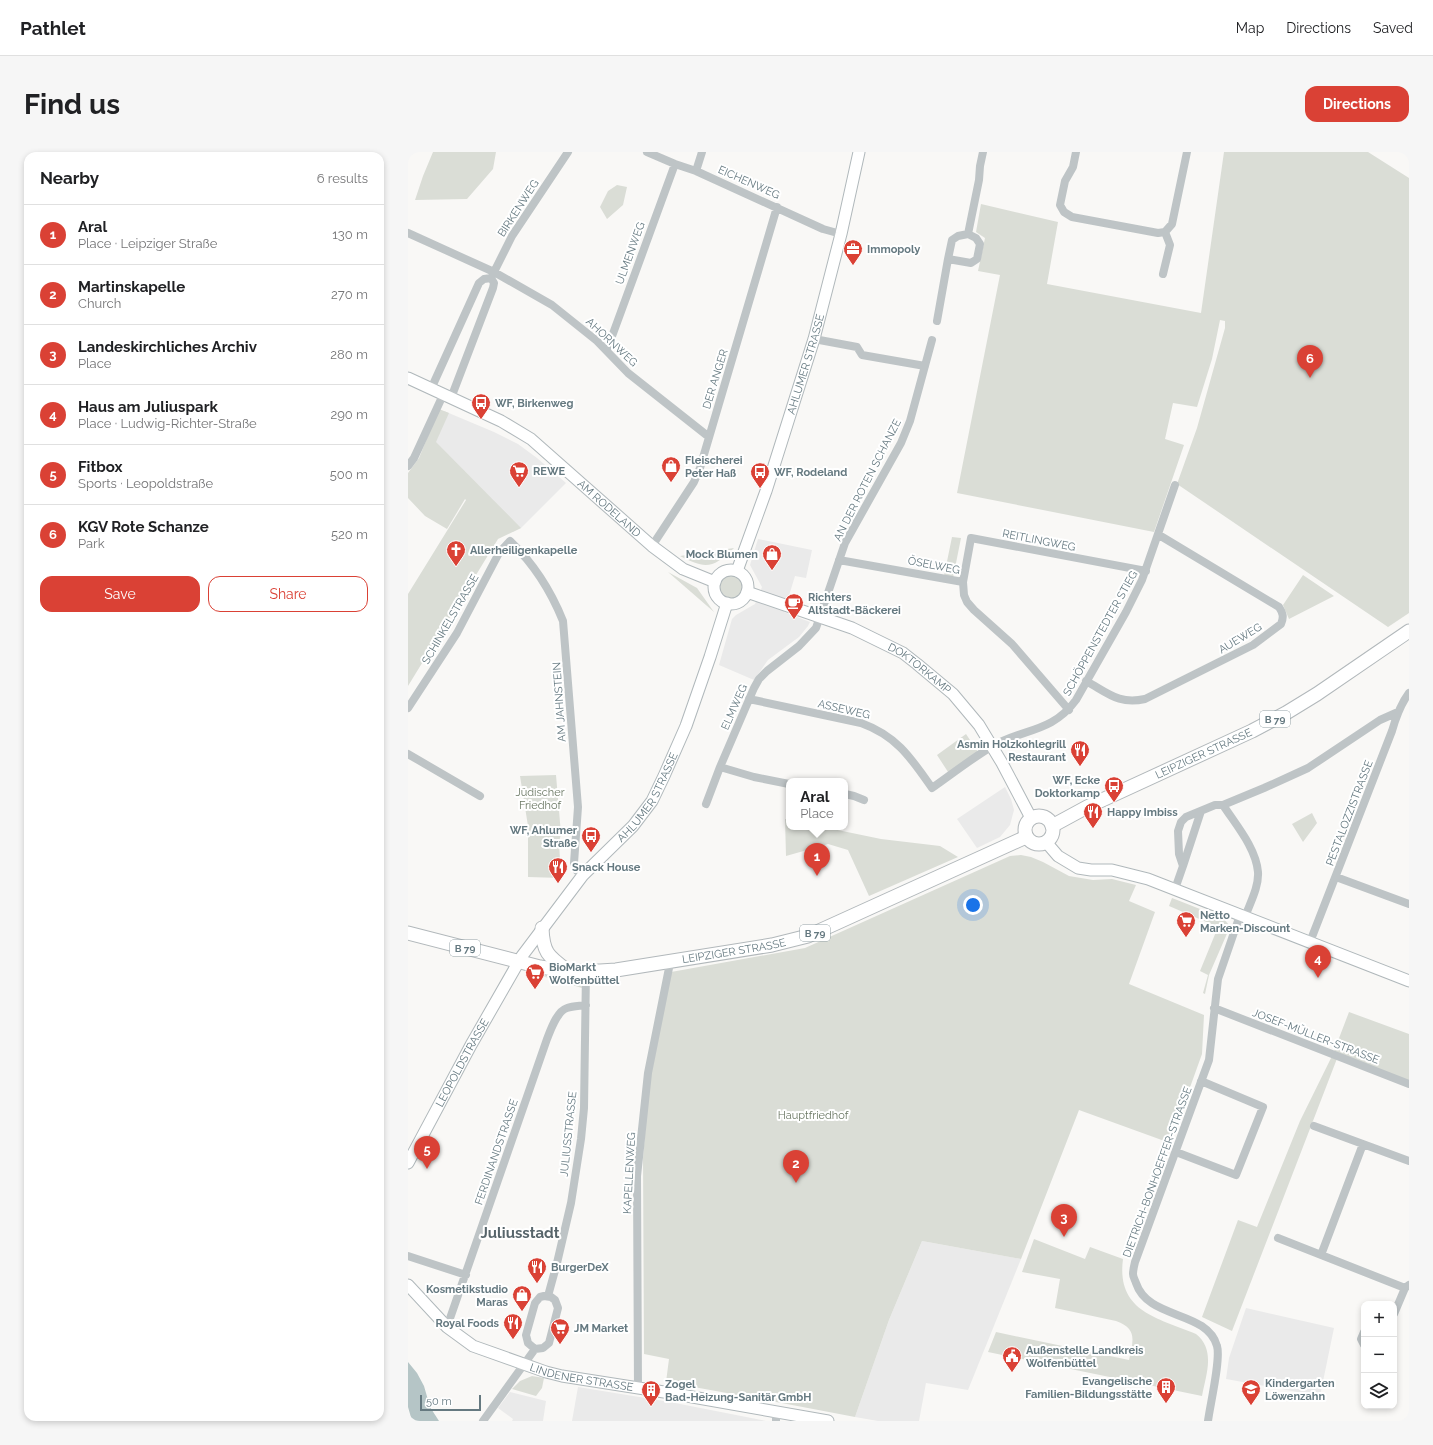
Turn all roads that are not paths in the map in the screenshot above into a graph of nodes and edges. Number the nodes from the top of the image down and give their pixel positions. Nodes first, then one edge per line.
1 (568, 152) edge
2 (647, 152) edge
3 (702, 152) edge
4 (859, 152) edge
5 (983, 152) edge
6 (1076, 152) edge
7 (1186, 152) edge
8 (675, 164) junction
9 (696, 171) junction
10 (777, 207) junction
11 (1165, 232) junction
12 (408, 233) edge
13 (841, 234) junction
14 (968, 234) junction
15 (948, 259) junction
16 (1164, 274) dead end
17 (492, 275) junction
18 (937, 321) dead end
19 (814, 339) junction
20 (932, 340) dead end
21 (607, 350) junction
22 (924, 366) junction
23 (408, 378) edge
24 (431, 389) junction
25 (447, 396) junction
26 (709, 437) junction
27 (408, 466) edge
28 (1175, 485) dead end
29 (1158, 535) junction
30 (510, 542) joint
31 (652, 546) junction
32 (839, 560) junction
33 (736, 571) junction
34 (1146, 571) junction
35 (715, 582) junction
36 (963, 582) junction
37 (747, 592) junction
38 (727, 603) junction
39 (821, 617) junction
40 (1409, 631) edge
41 (1086, 681) junction
42 (1409, 693) edge
43 (749, 699) junction
44 (408, 708) edge
45 (1069, 710) junction
46 (1398, 712) junction
47 (992, 746) junction
48 (408, 754) edge
49 (720, 767) junction
50 (786, 783) edge
51 (848, 795) edge
52 (480, 796) dead end
53 (864, 800) dead end
54 (706, 804) dead end
55 (1223, 804) junction
56 (1201, 810) junction
57 (1031, 818) junction
58 (1052, 826) junction
59 (1026, 837) junction
60 (1046, 842) junction
61 (1183, 866) junction
62 (583, 875) junction
63 (1336, 877) junction
64 (1175, 889) junction
65 (1409, 904) edge
66 (1243, 916) junction
67 (542, 928) junction
68 (408, 933) edge
69 (1310, 942) junction
70 (668, 961) junction
71 (518, 962) junction
72 (568, 971) junction
73 (586, 972) junction
74 (1409, 981) edge
75 (586, 1005) junction
76 (1214, 1008) junction
77 (1201, 1081) junction
78 (1409, 1084) edge
79 (1314, 1126) dead end
80 (1363, 1144) junction
81 (1176, 1152) junction
82 (1409, 1161) edge
83 (408, 1163) edge
84 (1278, 1238) dead end
85 (1321, 1255) junction
86 (408, 1256) edge
87 (466, 1275) junction
88 (408, 1285) edge
89 (1407, 1286) edge
90 (548, 1296) junction
91 (1397, 1308) edge
92 (448, 1327) junction
93 (535, 1349) junction
94 (524, 1364) junction
95 (638, 1388) junction
96 (776, 1416) edge
97 (483, 1421) edge
98 (828, 1421) edge
99 (1208, 1421) edge

1 - 17 street, BIRKENWEG
2 - 8 street, EICHENWEG
3 - 9 street
4 - 13 main road, AHLUMER STRASSE
5 - 14 street
6 - 11 street
7 - 11 street
8 - 9 street, EICHENWEG
8 - 21 street, ULMENWEG
9 - 10 street, EICHENWEG
10 - 13 street, EICHENWEG
10 - 26 street, DER ANGER
11 - 16 street
12 - 17 street, AHORNWEG
13 - 19 main road, AHLUMER STRASSE
14 - 15 street
14 - 15 street
15 - 18 street
17 - 21 street, AHORNWEG
17 - 24 street, BIRKENWEG
17 - 25 street, BIRKENWEG
19 - 22 street
19 - 33 main road, AHLUMER STRASSE
20 - 22 street, AN DER ROTEN SCHANZE
21 - 26 street, AHORNWEG
22 - 32 street, AN DER ROTEN SCHANZE
23 - 24 main road, AM RODELAND
24 - 25 main road, AM RODELAND
25 - 27 street, BIRKENWEG
25 - 31 main road, AM RODELAND
26 - 31 street, DER ANGER
28 - 29 street, SCHÖPPENSTEDTER STIEG
29 - 34 street, SCHÖPPENSTEDTER STIEG
29 - 41 street, AUEWEG
30 - 44 street, SCHINKELSTRASSE
30 - 62 street, AM JAHNSTEIN
31 - 35 main road, AM RODELAND
32 - 36 street, ÖSELWEG
32 - 39 street
33 - 35 main road
33 - 37 main road
34 - 36 street, REITLINGWEG
34 - 41 street, SCHÖPPENSTEDTER STIEG
35 - 38 main road
36 - 45 street, ÖSELWEG
37 - 38 main road
37 - 39 main road, DOKTORKAMP
38 - 62 main road, AHLUMER STRASSE
39 - 43 street, ELMWEG
39 - 47 main road, DOKTORKAMP
40 - 58 main road, LEIPZIGER STRASSE / B 79
41 - 45 street, SCHÖPPENSTEDTER STIEG
42 - 46 street, PESTALOZZISTRASSE
43 - 47 street, ASSEWEG
43 - 49 street, ELMWEG
45 - 47 street, SCHÖPPENSTEDTER STIEG
46 - 55 street
46 - 63 street, PESTALOZZISTRASSE
47 - 57 main road, DOKTORKAMP
48 - 52 street
49 - 50 street
49 - 54 street, ELMWEG
51 - 53 street
55 - 56 street
55 - 66 street, DIETRICH-BONHOEFFER-STRASSE
56 - 61 street
56 - 61 street
57 - 58 main road
57 - 59 main road
58 - 60 main road
59 - 60 main road
59 - 70 main road, LEIPZIGER STRASSE / B 79
60 - 64 main road
61 - 64 street
62 - 67 main road, AHLUMER STRASSE
63 - 65 street
63 - 69 street, PESTALOZZISTRASSE
64 - 66 main road
66 - 69 main road
66 - 76 street, DIETRICH-BONHOEFFER-STRASSE
67 - 71 main road, AHLUMER STRASSE
67 - 72 main road
68 - 71 main road, B 79
69 - 74 main road
70 - 73 main road, LEIPZIGER STRASSE / B 79
70 - 95 street, KAPELLENWEG
71 - 72 main road, LEIPZIGER STRASSE / B 79
71 - 83 main road, LEOPOLDSTRASSE
72 - 73 main road, LEIPZIGER STRASSE / B 79
73 - 75 street, JULIUSSTRASSE
75 - 87 street, FERDINANDSTRASSE
75 - 90 street, JULIUSSTRASSE
76 - 77 street, DIETRICH-BONHOEFFER-STRASSE
76 - 78 street, JOSEF-MÜLLER-STRASSE
77 - 81 street, DIETRICH-BONHOEFFER-STRASSE
77 - 81 street
79 - 80 street
80 - 82 street
80 - 85 street
81 - 99 street, DIETRICH-BONHOEFFER-STRASSE
84 - 85 street
85 - 89 street
86 - 87 street
87 - 92 street, FERDINANDSTRASSE
88 - 92 main road, LINDENER STRASSE
89 - 91 street
90 - 93 street
90 - 93 street
92 - 94 main road, LINDENER STRASSE
93 - 94 street
94 - 95 main road, LINDENER STRASSE
94 - 97 street
95 - 96 main road, LINDENER STRASSE
96 - 98 main road, LINDENER STRASSE

